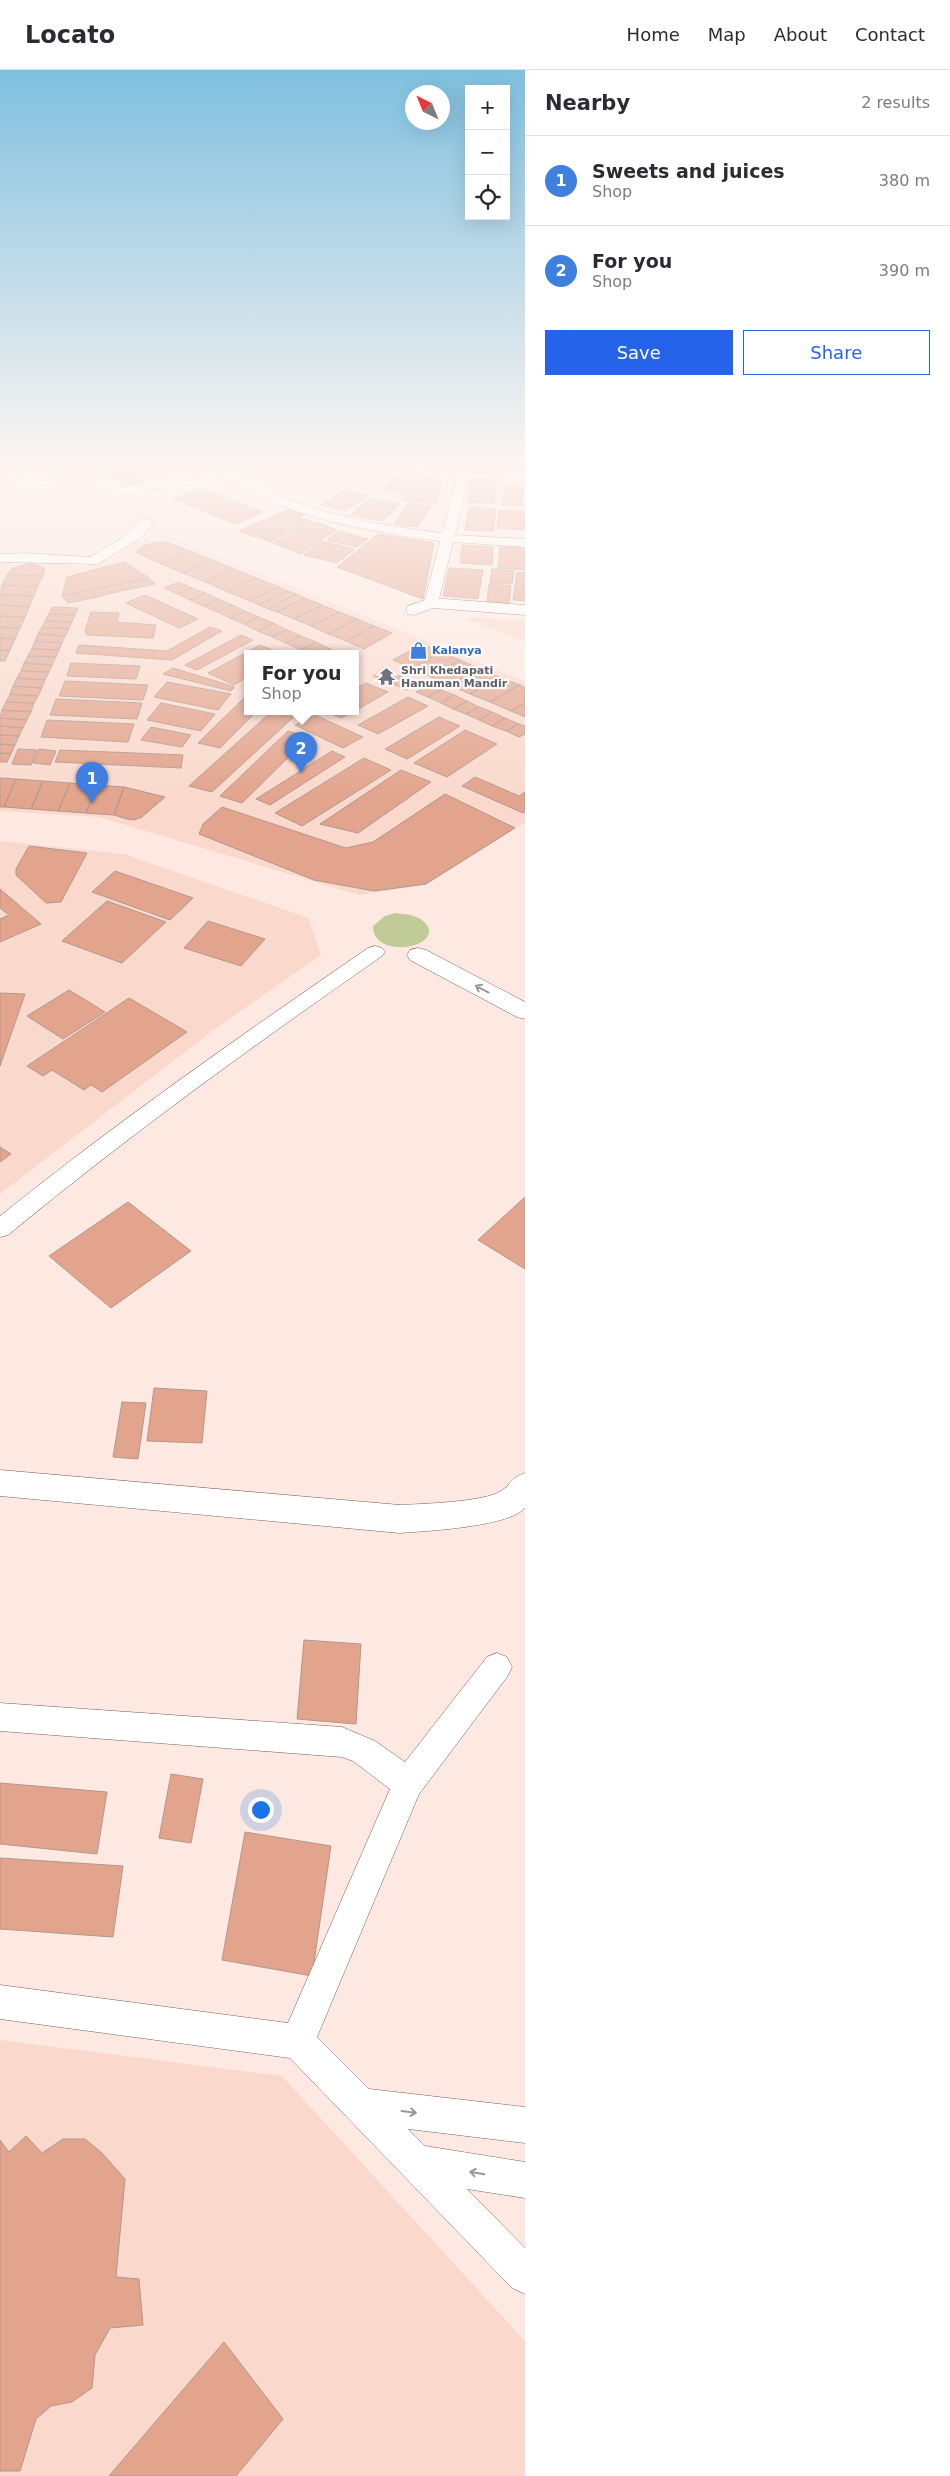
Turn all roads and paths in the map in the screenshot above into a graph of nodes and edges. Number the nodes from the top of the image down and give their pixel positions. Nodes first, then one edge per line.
1 (438, 577) edge
2 (431, 603) junction
3 (414, 610) dead end
4 (525, 610) edge
5 (374, 952) dead end
6 (525, 990) edge
7 (525, 1012) edge
8 (0, 1229) edge
9 (0, 1483) edge
10 (520, 1500) edge
11 (497, 1667) dead end
12 (0, 1717) edge
13 (408, 1784) junction
14 (0, 2002) edge
15 (298, 2042) junction
16 (360, 2106) junction
17 (525, 2125) edge
18 (416, 2163) junction
19 (525, 2180) edge
20 (525, 2275) edge

1 - 2 street
2 - 3 street
2 - 4 street
5 - 8 street
7 -> 6 street
9 - 10 street
11 - 13 street
12 - 13 street
13 - 15 street
14 - 15 street
15 - 16 street
16 -> 17 street
16 - 18 street
19 -> 18 street
18 - 20 street

